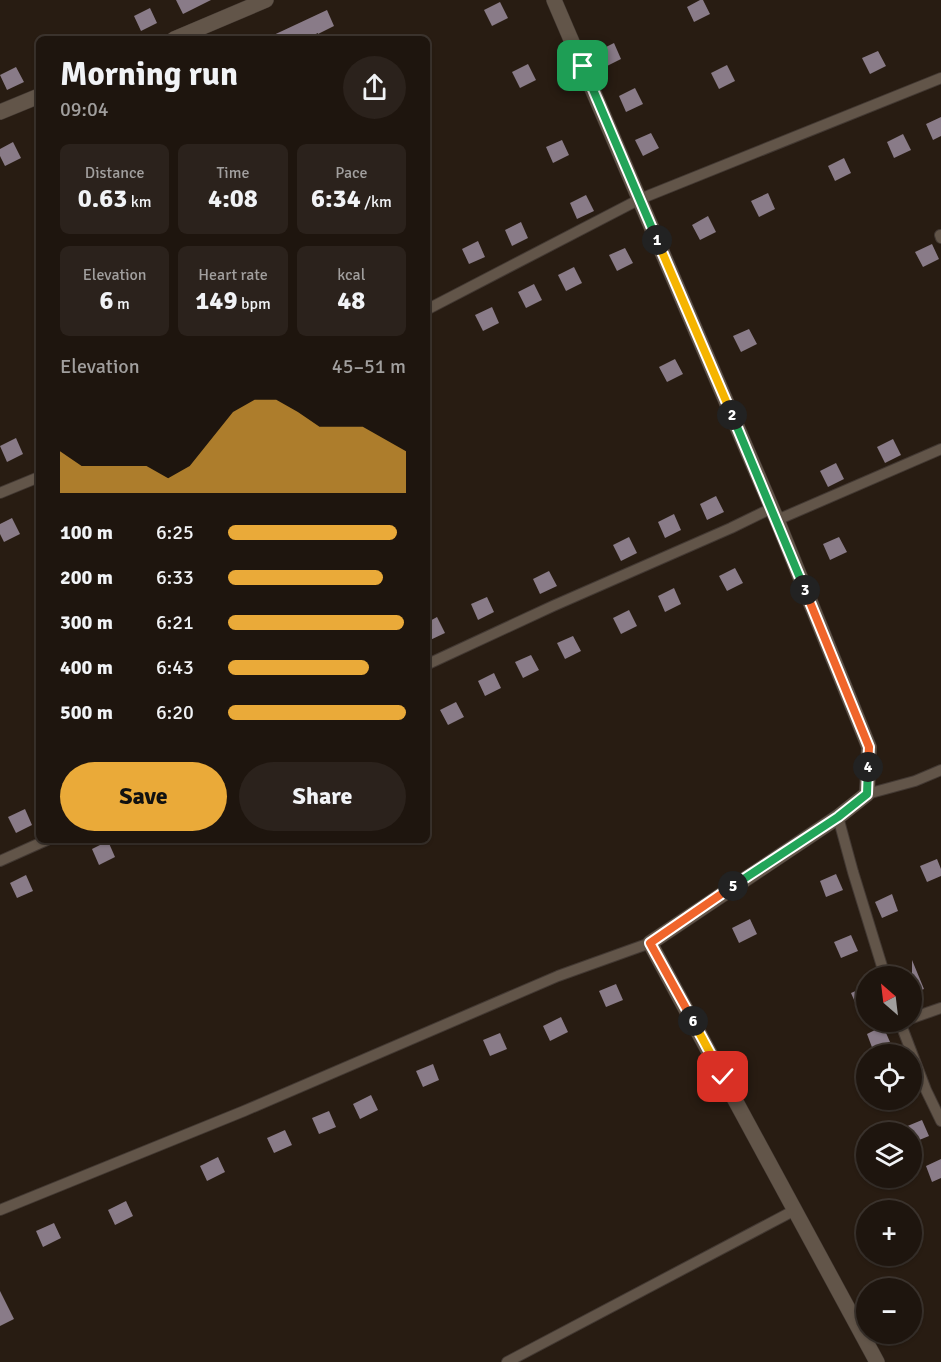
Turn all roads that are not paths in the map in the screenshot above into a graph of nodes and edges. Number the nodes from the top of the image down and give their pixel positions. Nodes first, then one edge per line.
1 (266, 0) edge
2 (554, 0) edge
3 (181, 36) edge
4 (941, 78) edge
5 (36, 97) edge
6 (0, 112) edge
7 (640, 199) junction
8 (430, 308) edge
9 (941, 449) edge
10 (36, 478) edge
11 (0, 493) edge
12 (775, 514) junction
13 (430, 663) edge
14 (941, 770) edge
15 (867, 794) junction
16 (838, 817) junction
17 (40, 843) edge
18 (0, 861) edge
19 (650, 943) junction
20 (882, 966) edge
21 (941, 1008) edge
22 (922, 1015) edge
23 (905, 1032) edge
24 (941, 1121) edge
25 (0, 1210) edge
26 (795, 1210) junction
27 (507, 1362) edge
28 (877, 1362) edge

1 - 3 street
2 - 7 street
4 - 7 street
5 - 6 street
7 - 8 street
7 - 12 street
9 - 12 street
10 - 11 street
12 - 13 street
12 - 15 street
14 - 15 street
15 - 16 street
16 - 19 street
16 - 20 street
17 - 18 street
19 - 25 street
19 - 26 street
21 - 22 street
23 - 24 street
26 - 27 street
26 - 28 street

